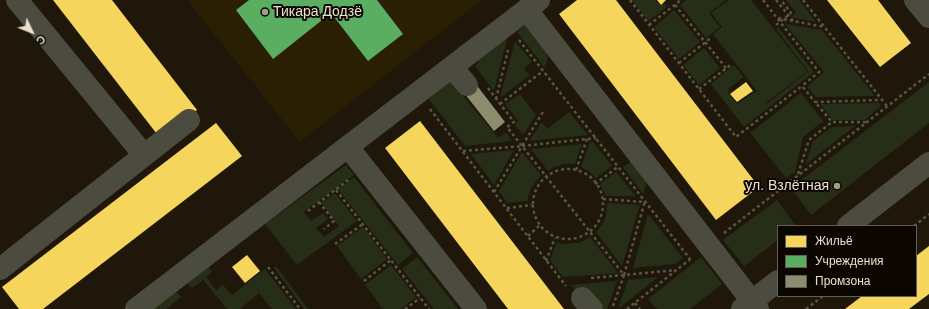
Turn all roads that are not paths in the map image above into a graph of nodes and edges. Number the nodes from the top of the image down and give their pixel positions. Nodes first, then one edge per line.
1 (17, 0) edge
2 (915, 0) edge
3 (533, 5) edge
4 (929, 18) edge
5 (452, 67) junction
6 (477, 86) road end
7 (188, 120) dead end
8 (348, 146) junction
9 (144, 156) junction
10 (929, 163) edge
11 (849, 225) edge
12 (0, 269) edge
13 (777, 281) edge
14 (750, 306) edge
15 (136, 309) edge
16 (476, 309) edge

1 - 9 street
2 - 4 street
3 - 5 street
3 - 14 street
5 - 6 street
5 - 8 street
7 - 9 street
8 - 15 street
8 - 16 street
9 - 12 street
10 - 11 street
13 - 14 street

